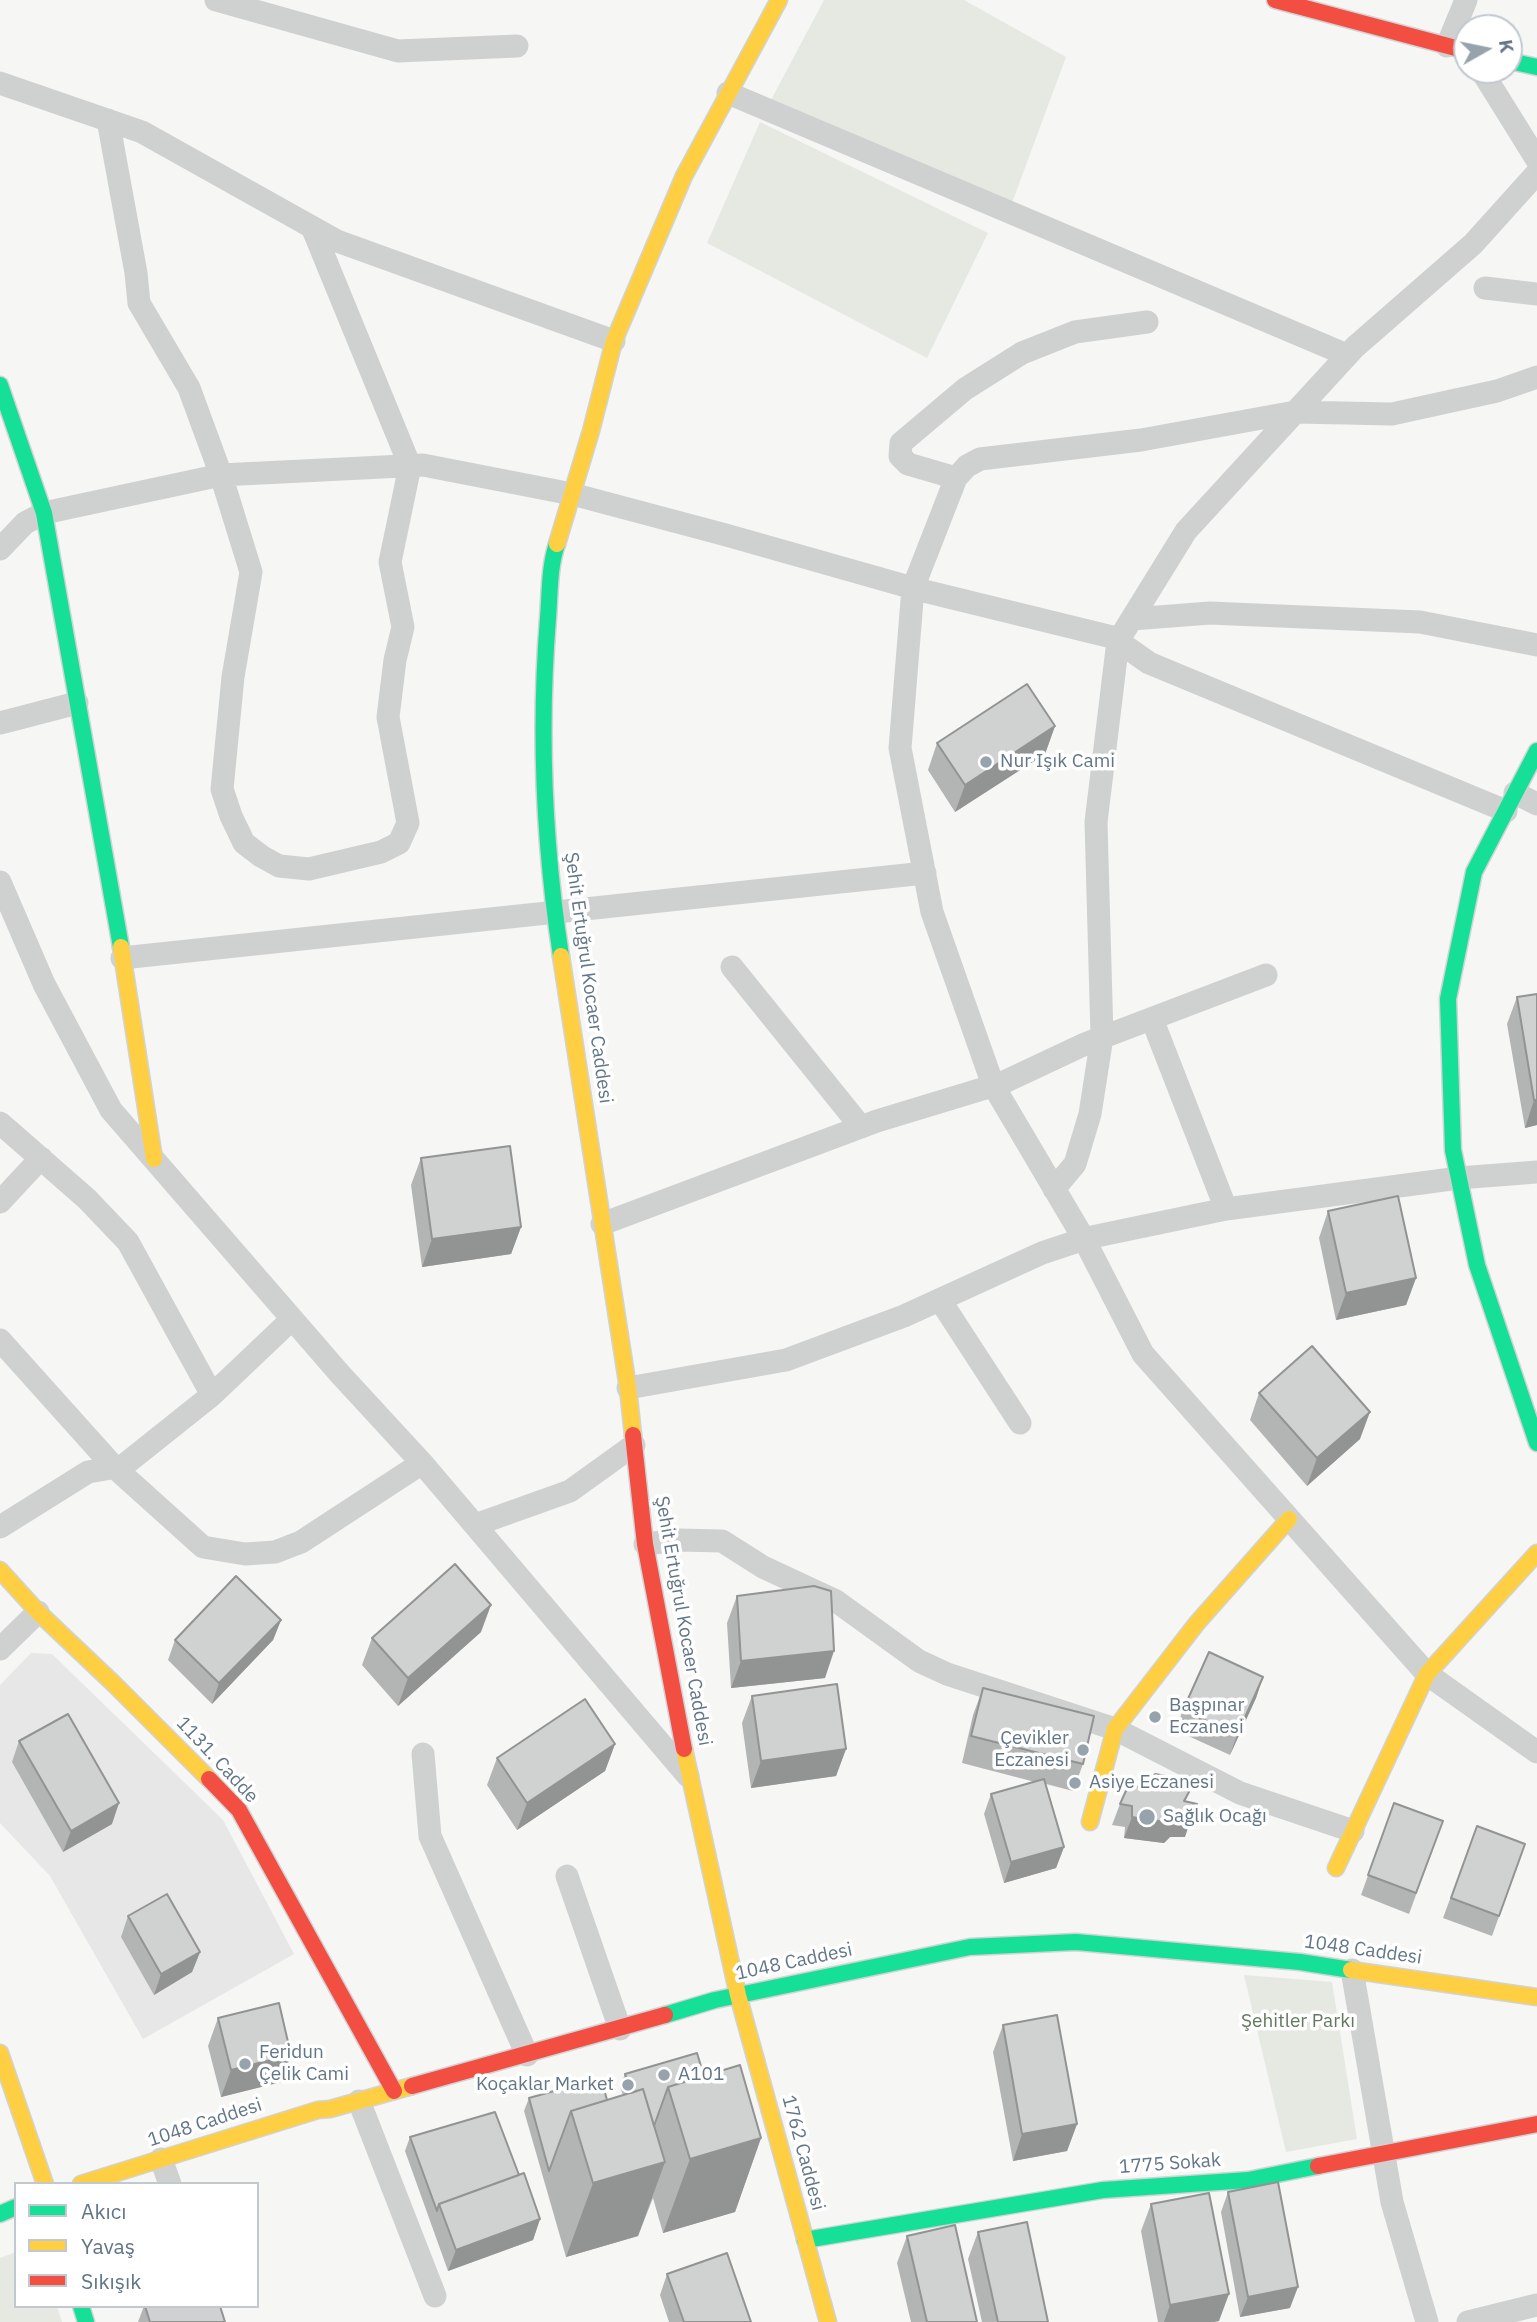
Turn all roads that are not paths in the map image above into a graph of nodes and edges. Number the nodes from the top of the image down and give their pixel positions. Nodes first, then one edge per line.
1 (216, 0) edge
2 (779, 0) edge
3 (1275, 0) edge
4 (517, 46) dead end
5 (1453, 48) edge
6 (0, 83) edge
7 (1490, 84) edge
8 (728, 93) junction
9 (108, 120) junction
10 (1537, 160) edge
11 (1537, 173) edge
12 (312, 227) junction
13 (1485, 288) dead end
14 (1537, 294) edge
15 (1147, 322) dead end
16 (614, 341) junction
17 (1347, 355) junction
18 (1537, 377) edge
19 (0, 386) edge
20 (1295, 412) junction
21 (410, 466) junction
22 (221, 475) junction
23 (956, 478) junction
24 (572, 494) junction
25 (44, 513) junction
26 (0, 549) edge
27 (914, 588) junction
28 (1132, 619) junction
29 (1535, 640) edge
30 (1118, 641) junction
31 (77, 703) junction
32 (0, 723) edge
33 (1537, 751) edge
34 (1511, 802) junction
35 (1537, 804) edge
36 (925, 873) junction
37 (0, 882) edge
38 (554, 911) junction
39 (122, 958) junction
40 (732, 967) dead end
41 (1266, 975) dead end
42 (1152, 1019) junction
43 (1102, 1037) junction
44 (993, 1085) junction
45 (0, 1123) edge
46 (861, 1127) junction
47 (41, 1158) junction
48 (154, 1159) junction
49 (1537, 1172) edge
50 (1459, 1178) junction
51 (1054, 1189) junction
52 (0, 1202) edge
53 (1226, 1209) junction
54 (602, 1224) junction
55 (1084, 1239) junction
56 (940, 1300) junction
57 (292, 1319) junction
58 (0, 1340) edge
59 (628, 1388) junction
60 (212, 1395) junction
61 (1020, 1423) dead end
62 (1537, 1443) edge
63 (634, 1445) junction
64 (422, 1463) junction
65 (114, 1468) junction
66 (1289, 1519) junction
67 (475, 1525) junction
68 (0, 1527) edge
69 (645, 1544) junction
70 (1537, 1553) edge
71 (0, 1570) edge
72 (38, 1612) junction
73 (0, 1649) edge
74 (1427, 1674) junction
75 (1115, 1729) junction
76 (1537, 1752) edge
77 (423, 1754) dead end
78 (690, 1779) junction
79 (1090, 1822) dead end
80 (1353, 1830) junction
81 (1336, 1868) dead end
82 (567, 1876) dead end
83 (1352, 1970) junction
84 (738, 1995) junction
85 (1537, 1997) edge
86 (620, 2029) junction
87 (527, 2055) junction
88 (2, 2064) edge
89 (394, 2091) junction
90 (359, 2101) junction
91 (1537, 2124) edge
92 (1384, 2152) junction
93 (161, 2159) junction
94 (44, 2182) edge
95 (87, 2182) edge
96 (169, 2182) edge
97 (805, 2240) junction
98 (435, 2296) dead end
99 (1537, 2305) edge
100 (828, 2322) edge
101 (1427, 2322) edge
102 (1468, 2322) edge

1 - 4 street
2 - 8 street, Şehit Ertuğrul Kocaer Caddesi
3 - 5 street
6 - 9 street
7 - 10 street
8 - 16 street, Şehit Ertuğrul Kocaer Caddesi
8 - 17 street
9 - 12 street
9 - 22 street
11 - 17 street
12 - 16 street
12 - 21 street
13 - 14 street
15 - 23 street
16 - 24 street, Şehit Ertuğrul Kocaer Caddesi
17 - 20 street
18 - 20 street
19 - 25 street
20 - 23 street
20 - 28 street
21 - 22 street
21 - 22 street
21 - 24 street
22 - 25 street
23 - 27 street
24 - 27 street
24 - 38 street, Şehit Ertuğrul Kocaer Caddesi
25 - 26 street
25 - 31 street
27 - 30 street
27 - 36 street
28 - 29 street
28 - 30 street
30 - 34 street
30 - 43 street
31 - 32 street
31 - 39 street
33 - 34 street
34 - 35 street
34 - 50 street
36 - 38 street
36 - 44 street
37 - 48 street
38 - 39 street
38 - 54 street, Şehit Ertuğrul Kocaer Caddesi
39 - 48 street
40 - 46 street
41 - 42 street
42 - 43 street
42 - 53 street
43 - 44 street
43 - 51 street
44 - 46 street
44 - 51 street
45 - 47 street
46 - 54 street
47 - 52 street
47 - 60 street
48 - 57 street
49 - 50 street
50 - 53 street
50 - 62 street
51 - 55 street
53 - 55 street
54 - 59 street, Şehit Ertuğrul Kocaer Caddesi
55 - 56 street
55 - 66 street
56 - 59 street
56 - 61 street
57 - 60 street
57 - 64 street
58 - 65 street
59 - 63 street, Şehit Ertuğrul Kocaer Caddesi
60 - 65 street
63 - 67 street
63 - 69 street, Şehit Ertuğrul Kocaer Caddesi
64 - 65 street
64 - 67 street
65 - 68 street
66 - 74 street
66 - 75 street
67 - 78 street
69 - 75 street
69 - 78 street, Şehit Ertuğrul Kocaer Caddesi
70 - 74 street
71 - 72 street, 1131. Cadde
72 - 73 street
72 - 89 street, 1131. Cadde
74 - 76 street
74 - 80 street
75 - 79 street
75 - 80 street
77 - 87 street
78 - 84 street, Şehit Ertuğrul Kocaer Caddesi
80 - 81 street
82 - 86 street
83 - 84 street, 1048 Caddesi
83 - 85 street, 1048 Caddesi
83 - 92 street
84 - 86 street, 1048 Caddesi
84 - 97 street, 1762 Caddesi
86 - 87 street, 1048 Caddesi
87 - 89 street, 1048 Caddesi
88 - 94 street
89 - 90 street, 1048 Caddesi
90 - 93 street, 1048 Caddesi
90 - 98 street
91 - 92 street, 1775 Sokak
92 - 97 street, 1775 Sokak
92 - 101 street
93 - 95 street, 1048 Caddesi
93 - 96 street
97 - 100 street, 1762 Caddesi
99 - 102 street

